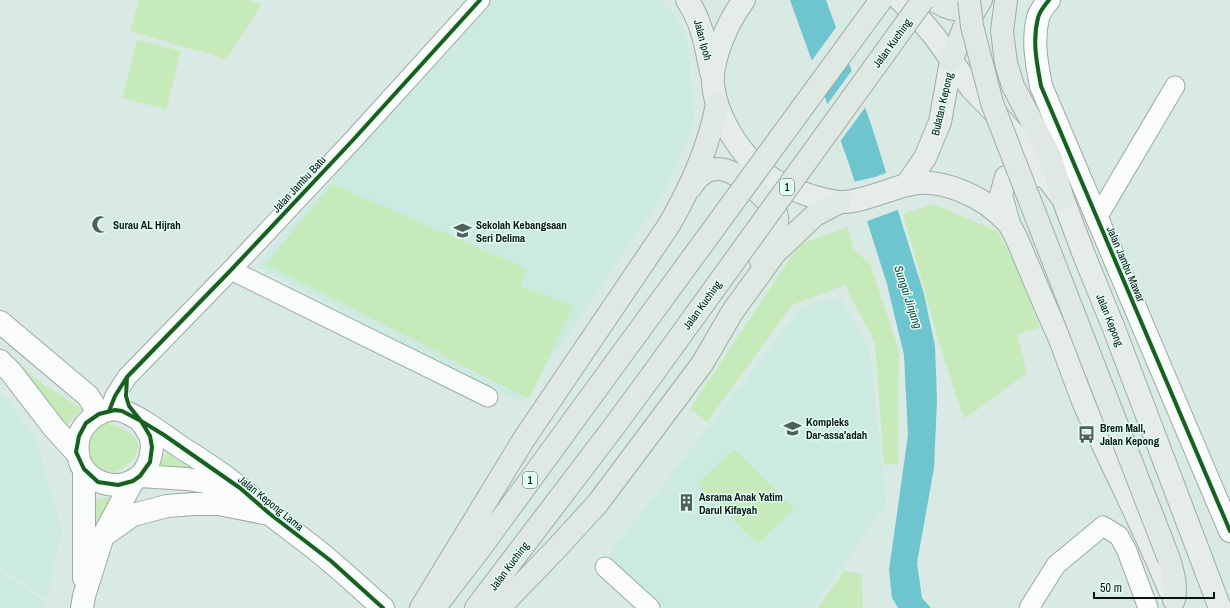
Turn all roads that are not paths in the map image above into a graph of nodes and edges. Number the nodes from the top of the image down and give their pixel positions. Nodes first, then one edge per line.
1 (480, 0) edge
2 (687, 0) edge
3 (744, 0) edge
4 (881, 0) edge
5 (900, 0) edge
6 (923, 0) edge
7 (933, 0) edge
8 (969, 0) edge
9 (978, 0) edge
10 (981, 0) edge
11 (1006, 0) edge
12 (1049, 0) edge
13 (951, 61) junction
14 (713, 83) junction
15 (1175, 86) dead end
16 (717, 104) junction
17 (907, 184) junction
18 (685, 199) junction
19 (1063, 199) junction
20 (847, 201) junction
21 (1097, 218) junction
22 (1009, 224) junction
23 (231, 270) junction
24 (733, 311) junction
25 (0, 322) edge
26 (0, 361) edge
27 (127, 378) junction
28 (488, 397) dead end
29 (104, 412) junction
30 (141, 421) junction
31 (80, 460) junction
32 (136, 478) junction
33 (240, 488) junction
34 (270, 514) junction
35 (1228, 520) edge
36 (103, 536) junction
37 (605, 567) dead end
38 (83, 602) edge
39 (430, 604) edge
40 (1176, 604) edge
41 (383, 608) edge
42 (476, 608) edge
43 (499, 608) edge
44 (650, 608) edge
45 (1029, 608) edge
46 (1148, 608) edge
47 (1220, 608) edge

1 - 23 street, Jalan Jambu Batu
2 - 14 main road, Jalan Ipoh
3 - 14 main road
4 - 39 highway, 1, bridge
5 - 13 main road, Bulatan Kepong
6 - 42 highway, Jalan Kuching / 1, bridge
7 - 9 highway
8 - 40 highway, bridge
10 - 13 highway
11 - 19 highway
12 - 21 street, Jalan Jambu Mawar
13 - 17 main road, Bulatan Kepong
13 - 19 main road, Jalan Kepong
14 - 16 main road
15 - 21 street
16 - 18 highway
16 - 20 main road
17 - 20 main road
17 - 22 main road
18 - 24 highway
18 - 39 highway
19 - 22 main road
19 - 47 main road, Jalan Kepong
20 - 24 highway
21 - 35 street, Jalan Jambu Mawar
22 - 40 main road
23 - 27 street, Jalan Jambu Batu
23 - 28 street
24 - 43 highway
25 - 29 street
26 - 31 street
27 - 29 street, Jalan Jambu Batu
27 - 30 street
29 - 30 street
29 - 31 street
30 - 32 street
30 - 33 street, Jalan Kepong Lama
31 - 32 street
31 - 38 street
32 - 33 street, Jalan Kepong Lama
32 - 36 street
33 - 34 street, Jalan Kepong Lama
34 - 36 street
34 - 41 street, Jalan Kepong Lama
36 - 38 street
37 - 44 street
45 - 46 street

